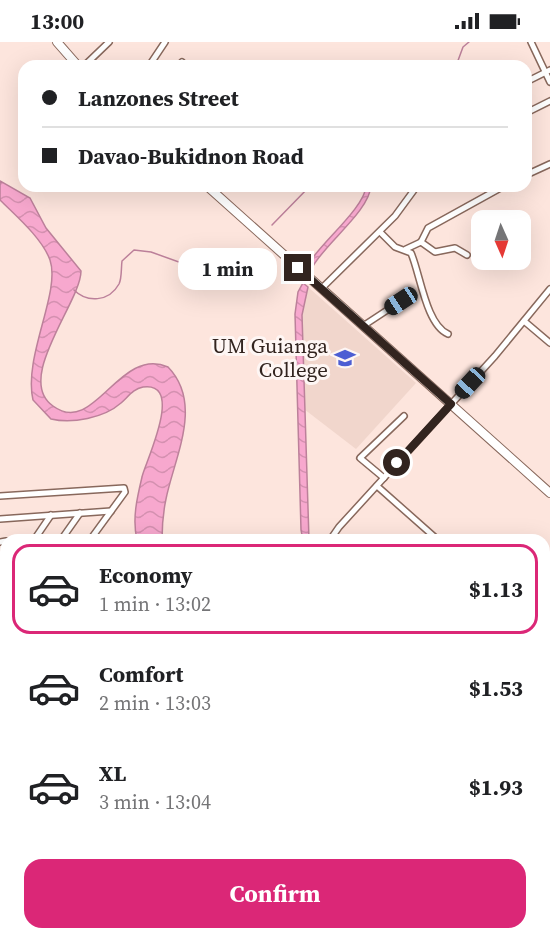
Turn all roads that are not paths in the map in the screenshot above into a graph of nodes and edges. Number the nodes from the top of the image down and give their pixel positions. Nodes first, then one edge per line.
1 (57, 42) edge
2 (109, 42) edge
3 (165, 42) edge
4 (531, 42) edge
5 (73, 60) edge
6 (90, 60) edge
7 (154, 60) edge
8 (548, 71) edge
9 (532, 79) edge
10 (550, 82) edge
11 (550, 101) edge
12 (532, 110) edge
13 (550, 164) edge
14 (532, 172) edge
15 (214, 192) edge
16 (413, 192) edge
17 (493, 192) edge
18 (380, 232) junction
19 (421, 242) junction
20 (405, 249) junction
21 (467, 255) dead end
22 (322, 288) junction
23 (550, 289) edge
24 (544, 296) junction
25 (401, 301) dead end
26 (550, 301) edge
27 (524, 321) junction
28 (363, 326) junction
29 (448, 334) dead end
30 (550, 343) edge
31 (451, 404) junction
32 (404, 416) dead end
33 (384, 478) junction
34 (377, 486) junction
35 (550, 493) edge
36 (0, 496) edge
37 (111, 511) junction
38 (80, 513) junction
39 (51, 515) junction
40 (0, 519) edge
41 (38, 534) edge
42 (65, 534) edge
43 (94, 534) edge
44 (335, 534) edge
45 (431, 534) edge

1 - 5 highway
2 - 6 street
3 - 7 street
4 - 8 street
8 - 9 street
8 - 10 street
11 - 12 street
13 - 14 street
15 - 22 highway
16 - 18 street
17 - 19 street
18 - 20 street
18 - 22 street
19 - 20 street
19 - 21 street
20 - 29 street
22 - 28 highway
23 - 24 street
24 - 26 street
24 - 27 street
25 - 28 street
27 - 30 street
27 - 31 street
28 - 31 highway
31 - 33 street
31 - 35 highway
32 - 33 street
33 - 34 street
34 - 44 street
34 - 45 street
36 - 37 street
37 - 38 street
37 - 43 street
38 - 39 street
38 - 42 street
39 - 40 street
39 - 41 street

